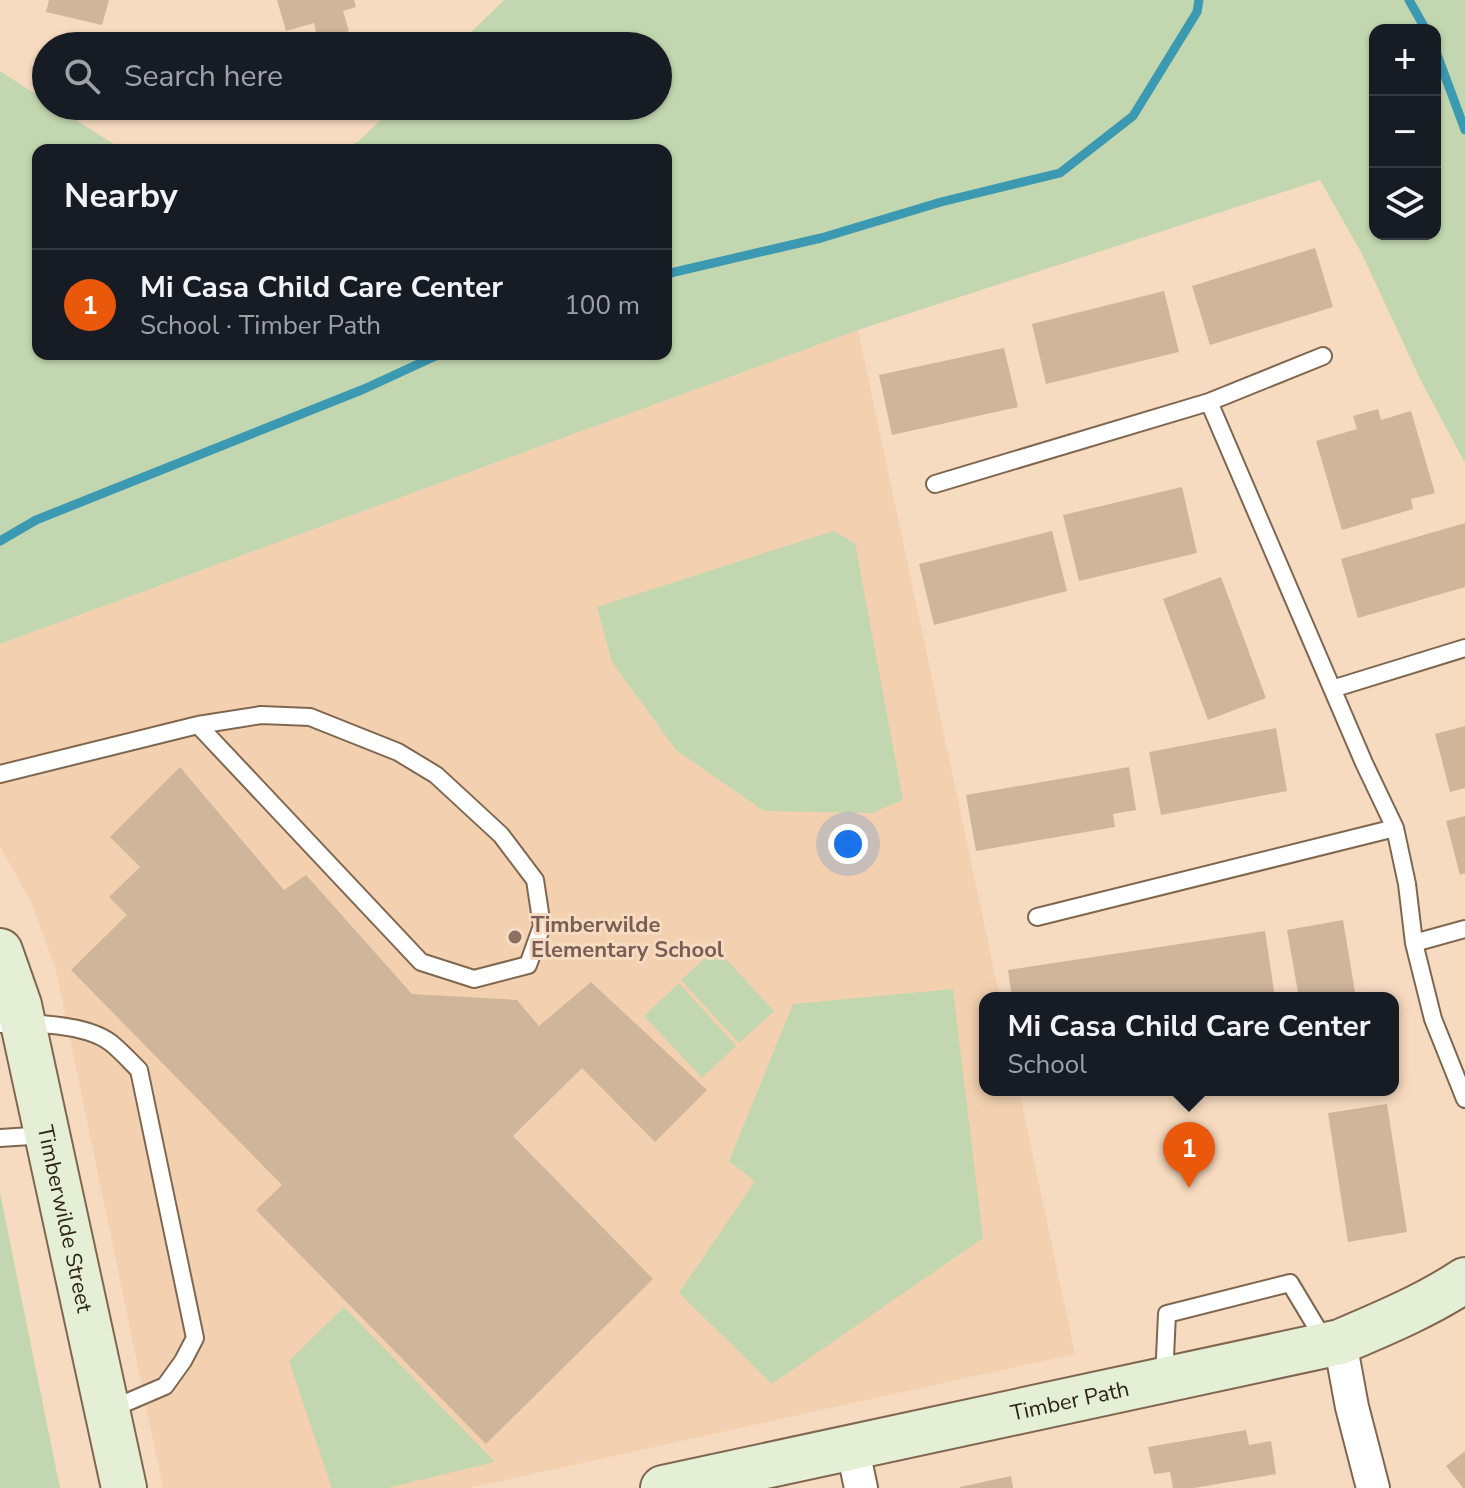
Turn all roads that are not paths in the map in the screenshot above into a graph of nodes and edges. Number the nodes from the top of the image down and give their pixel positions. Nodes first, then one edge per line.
1 (1323, 356) dead end
2 (1209, 402) junction
3 (935, 484) dead end
4 (1465, 648) edge
5 (1332, 689) junction
6 (198, 725) junction
7 (0, 774) edge
8 (1395, 828) junction
9 (1037, 917) dead end
10 (1465, 929) edge
11 (1414, 943) junction
12 (0, 951) edge
13 (11, 1023) edge
14 (1465, 1099) edge
15 (47, 1135) junction
16 (0, 1138) edge
17 (1465, 1280) edge
18 (1333, 1344) junction
19 (1164, 1381) junction
20 (108, 1410) junction
21 (852, 1446) junction
22 (124, 1488) edge
23 (663, 1488) edge
24 (861, 1488) edge
25 (1373, 1488) edge

1 - 2 lane
2 - 3 lane
2 - 5 lane
4 - 5 lane
5 - 8 lane
6 - 6 lane
6 - 7 lane
8 - 9 lane
8 - 11 lane
10 - 11 lane
11 - 14 lane
12 - 13 street, Timberwilde Street
13 - 15 street, Timberwilde Street
13 - 20 lane
15 - 16 lane
15 - 20 street, Timberwilde Street
17 - 18 street, Timber Path
18 - 19 street, Timber Path
18 - 19 lane
18 - 25 street
19 - 21 street, Timber Path
20 - 22 street, Timberwilde Street
21 - 23 street, Timber Path
21 - 24 street

